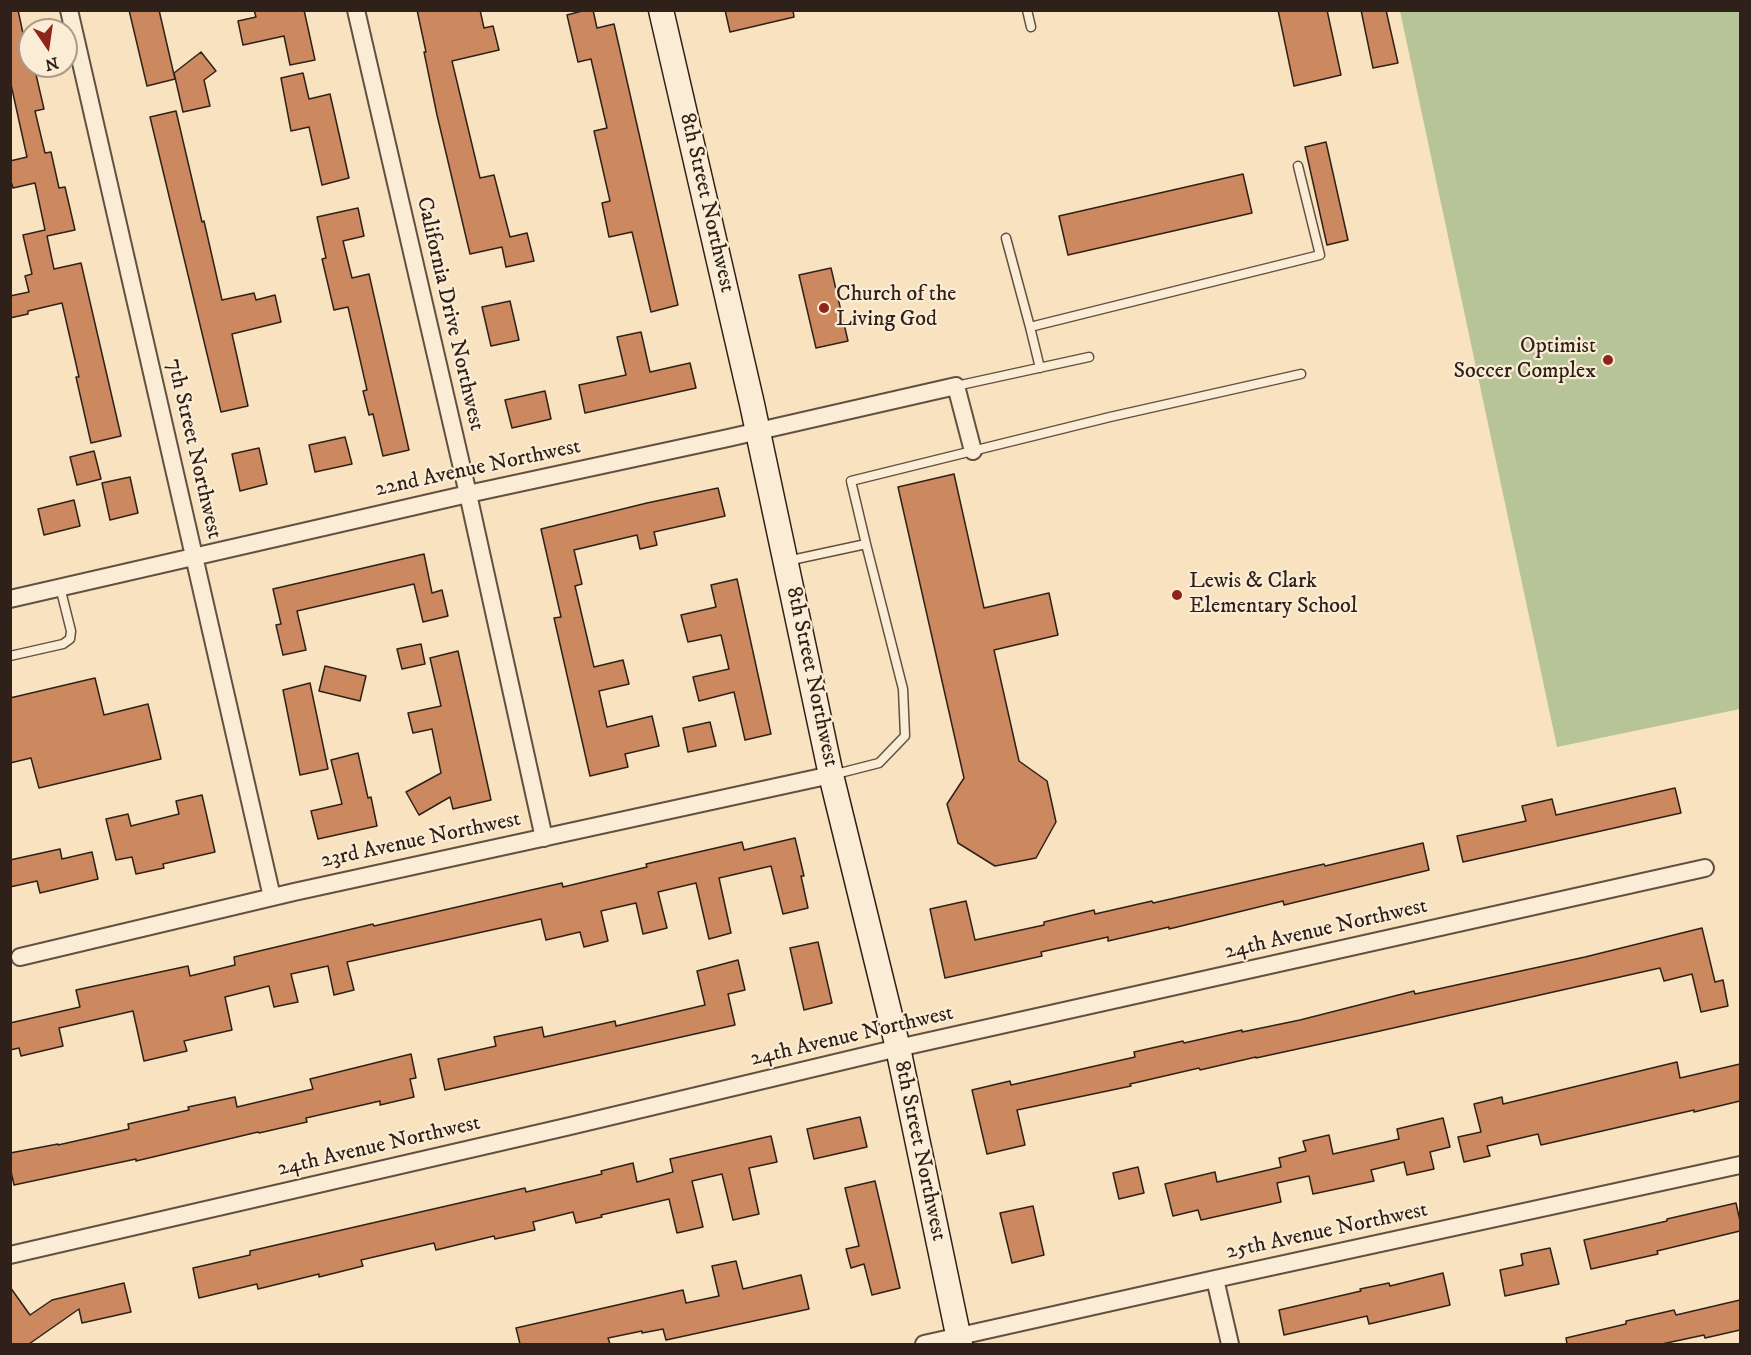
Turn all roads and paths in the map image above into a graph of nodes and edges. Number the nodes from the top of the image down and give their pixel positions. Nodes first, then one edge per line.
1 (69, 10) edge
2 (356, 10) edge
3 (661, 10) edge
4 (1027, 10) edge
5 (1031, 27) dead end
6 (1298, 166) dead end
7 (1006, 237) dead end
8 (1029, 327) junction
9 (1089, 357) dead end
10 (1040, 368) junction
11 (1301, 374) dead end
12 (956, 386) junction
13 (758, 431) junction
14 (973, 451) junction
15 (468, 494) junction
16 (866, 544) junction
17 (195, 556) junction
18 (787, 561) junction
19 (60, 587) junction
20 (10, 599) edge
21 (10, 656) edge
22 (831, 775) junction
23 (544, 838) junction
24 (1705, 868) dead end
25 (272, 897) junction
26 (20, 957) dead end
27 (898, 1048) junction
28 (1740, 1165) edge
29 (10, 1255) edge
30 (1215, 1279) junction
31 (959, 1341) edge
32 (924, 1344) edge
33 (1230, 1344) edge

1 - 17 street, 7th Street Northwest
2 - 15 street, California Drive Northwest
3 - 13 street, 8th Street Northwest
4 - 5 lane
6 - 8 lane
7 - 8 lane
8 - 10 lane
9 - 10 lane
10 - 12 lane
11 - 14 lane
12 - 13 street, 22nd Avenue Northwest
12 - 14 street
13 - 15 street, 22nd Avenue Northwest
13 - 18 street, 8th Street Northwest
14 - 16 lane
15 - 17 street, 22nd Avenue Northwest
15 - 23 street, California Drive Northwest
16 - 18 lane
16 - 22 lane
17 - 19 street, 22nd Avenue Northwest
17 - 25 street, 7th Street Northwest
18 - 22 street, 8th Street Northwest
19 - 20 street, 22nd Avenue Northwest
19 - 21 lane
22 - 23 street, 23rd Avenue Northwest
22 - 27 street, 8th Street Northwest
23 - 25 street, 23rd Avenue Northwest
24 - 27 street, 24th Avenue Northwest
25 - 26 street, 23rd Avenue Northwest
27 - 29 street, 24th Avenue Northwest
27 - 31 street, 8th Street Northwest
28 - 30 street, 25th Avenue Northwest
30 - 31 street, 25th Avenue Northwest
30 - 33 street
31 - 32 street, 25th Avenue Northwest

